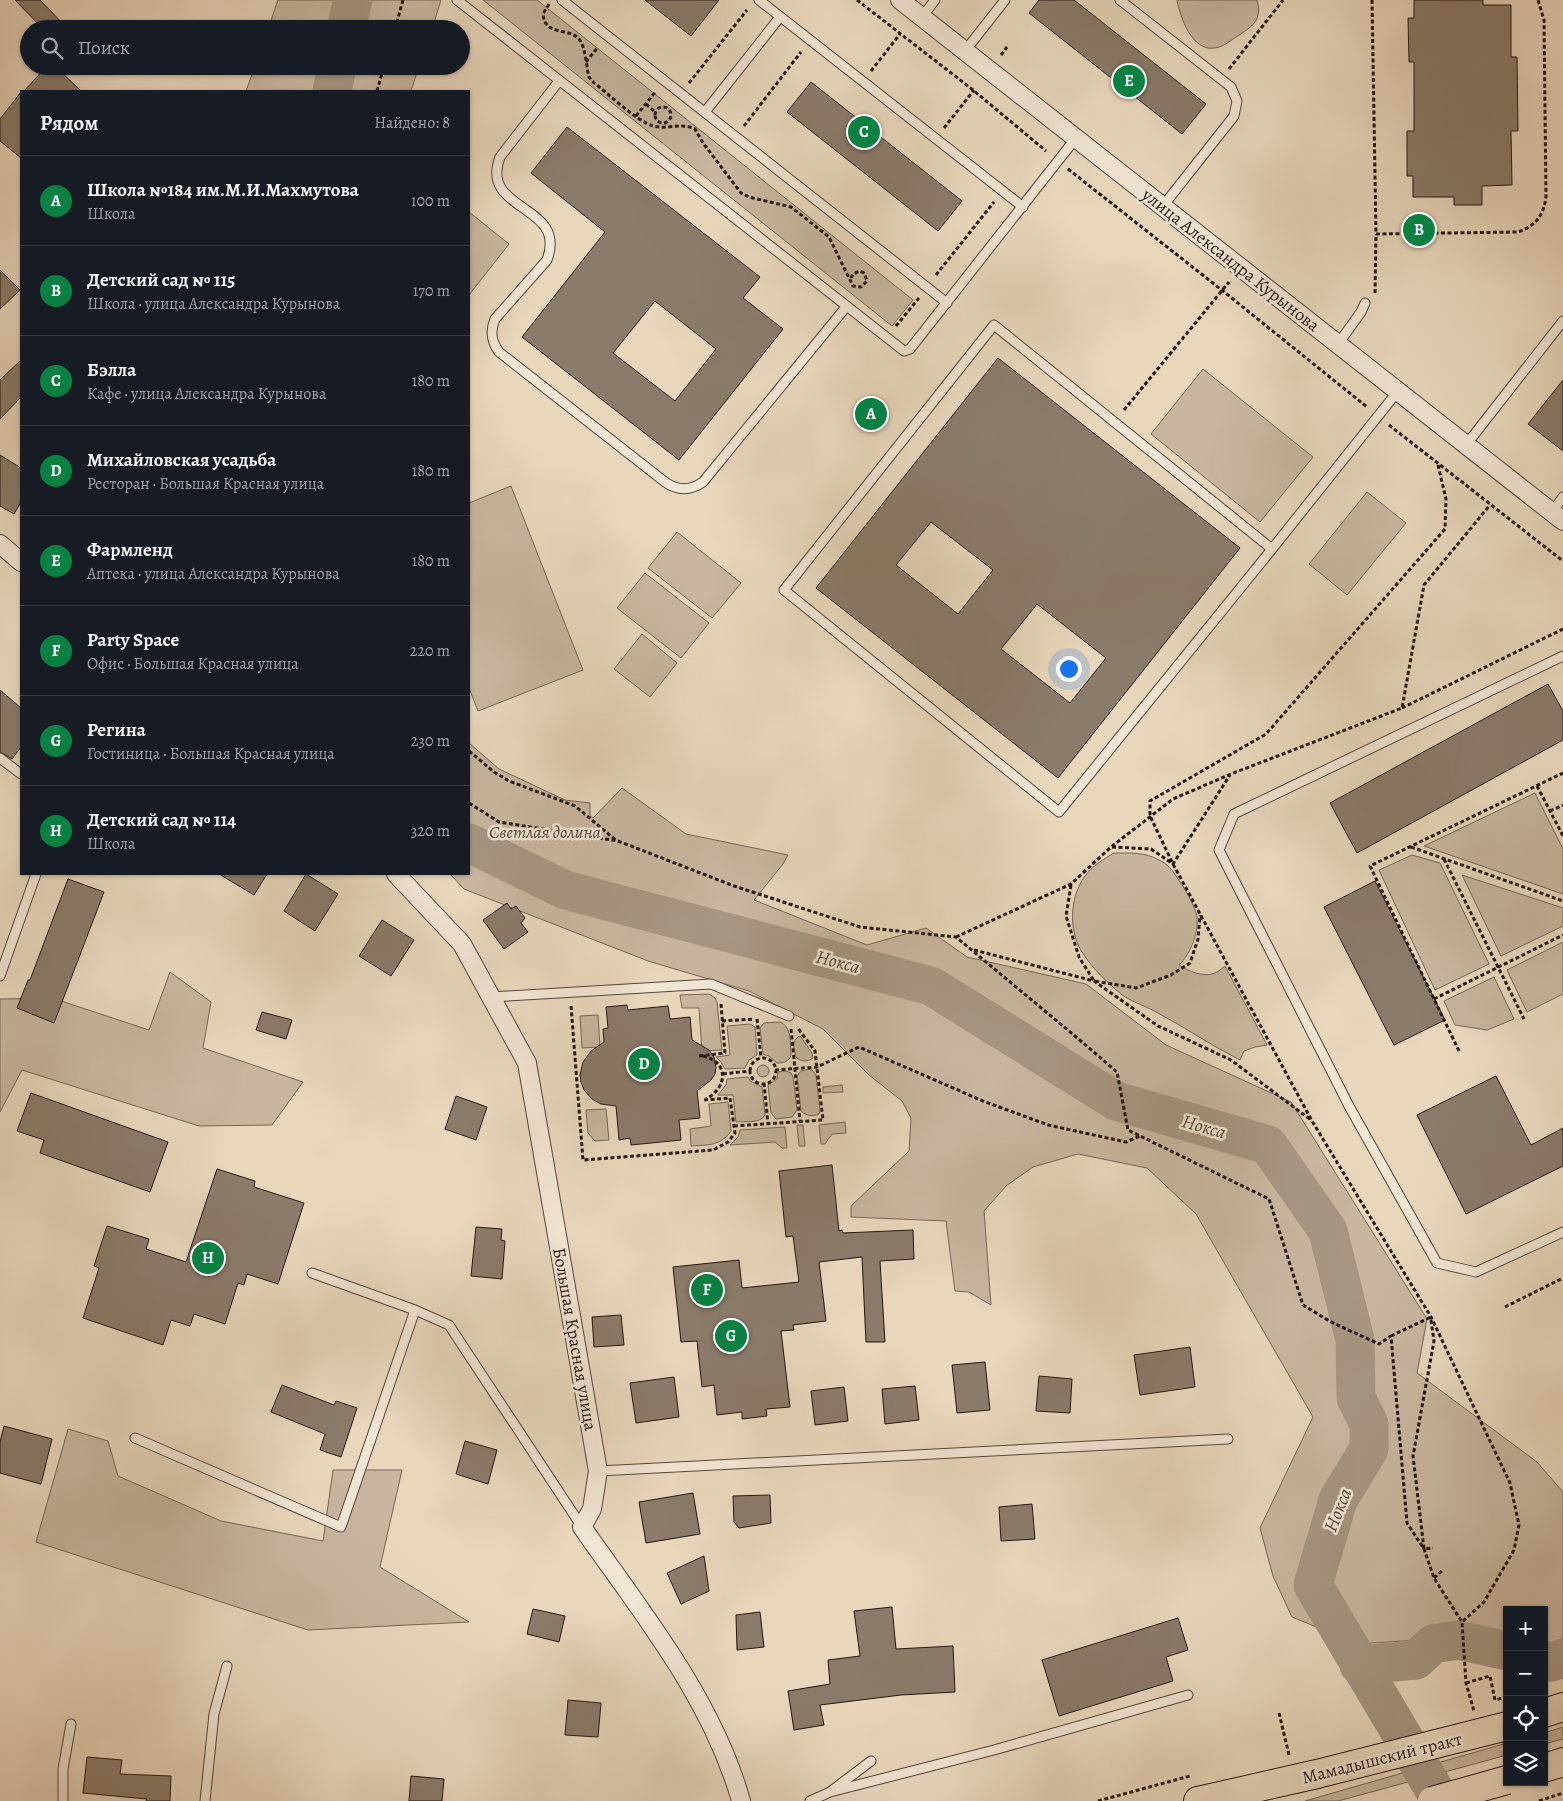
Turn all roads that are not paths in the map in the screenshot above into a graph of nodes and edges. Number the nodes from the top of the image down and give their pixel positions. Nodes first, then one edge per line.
1 (457, 0) edge
2 (562, 0) edge
3 (759, 0) edge
4 (900, 0) edge
5 (935, 0) edge
6 (1005, 0) edge
7 (1120, 0) edge
8 (780, 17) junction
9 (922, 17) junction
10 (965, 51) junction
11 (559, 81) junction
12 (705, 112) junction
13 (1076, 138) junction
14 (1163, 206) junction
15 (1023, 207) junction
16 (947, 303) junction
17 (1365, 303) road end
18 (846, 307) junction
19 (1563, 321) edge
20 (1338, 344) junction
21 (1398, 391) junction
22 (1466, 445) junction
23 (1563, 497) edge
24 (1557, 516) edge
25 (0, 544) edge
26 (1272, 549) junction
27 (20, 561) edge
28 (1563, 656) edge
29 (0, 758) edge
30 (20, 773) edge
31 (36, 875) edge
32 (397, 875) edge
33 (0, 976) edge
34 (491, 997) junction
35 (789, 1016) road end
36 (1563, 1232) edge
37 (312, 1273) dead end
38 (414, 1310) junction
39 (135, 1438) dead end
40 (1228, 1439) dead end
41 (598, 1471) junction
42 (582, 1527) junction
43 (227, 1666) dead end
44 (1188, 1695) dead end
45 (1563, 1707) edge
46 (1548, 1712) edge
47 (71, 1724) dead end
48 (1503, 1727) edge
49 (872, 1761) dead end
50 (1563, 1762) edge
51 (1548, 1767) edge
52 (1503, 1781) edge
53 (830, 1792) junction
54 (62, 1801) edge
55 (205, 1801) edge
56 (741, 1801) edge
57 (810, 1801) edge
58 (1198, 1801) edge
59 (1432, 1801) edge

1 - 11 lane
2 - 12 lane
3 - 8 lane
4 - 9 street, улица Александра Курынова
5 - 9 lane
6 - 10 lane
7 - 14 lane
8 - 12 lane
8 - 15 lane
9 - 10 street, улица Александра Курынова
10 - 13 street, улица Александра Курынова
11 - 18 lane
11 - 18 lane
12 - 16 lane
13 - 14 street, улица Александра Курынова
13 - 15 lane
14 - 20 street, улица Александра Курынова
15 - 16 lane
16 - 18 lane
17 - 20 lane
19 - 22 lane
20 - 21 street, улица Александра Курынова
21 - 22 street, улица Александра Курынова
21 - 26 lane
22 - 24 street, улица Александра Курынова
23 - 24 lane
25 - 27 street
26 - 26 lane
28 - 36 lane
29 - 30 lane
31 - 33 lane
32 - 34 street, Большая Красная улица
34 - 35 lane
34 - 41 street, Большая Красная улица
37 - 38 lane
38 - 39 lane
38 - 42 lane
40 - 41 lane
41 - 42 street, Большая Красная улица
42 - 56 street
43 - 55 lane
44 - 53 lane
45 - 46 main road
47 - 54 lane
48 - 58 main road, Мамадышский тракт, bridge
49 - 53 lane
50 - 51 main road
52 - 59 main road, bridge
53 - 57 lane

